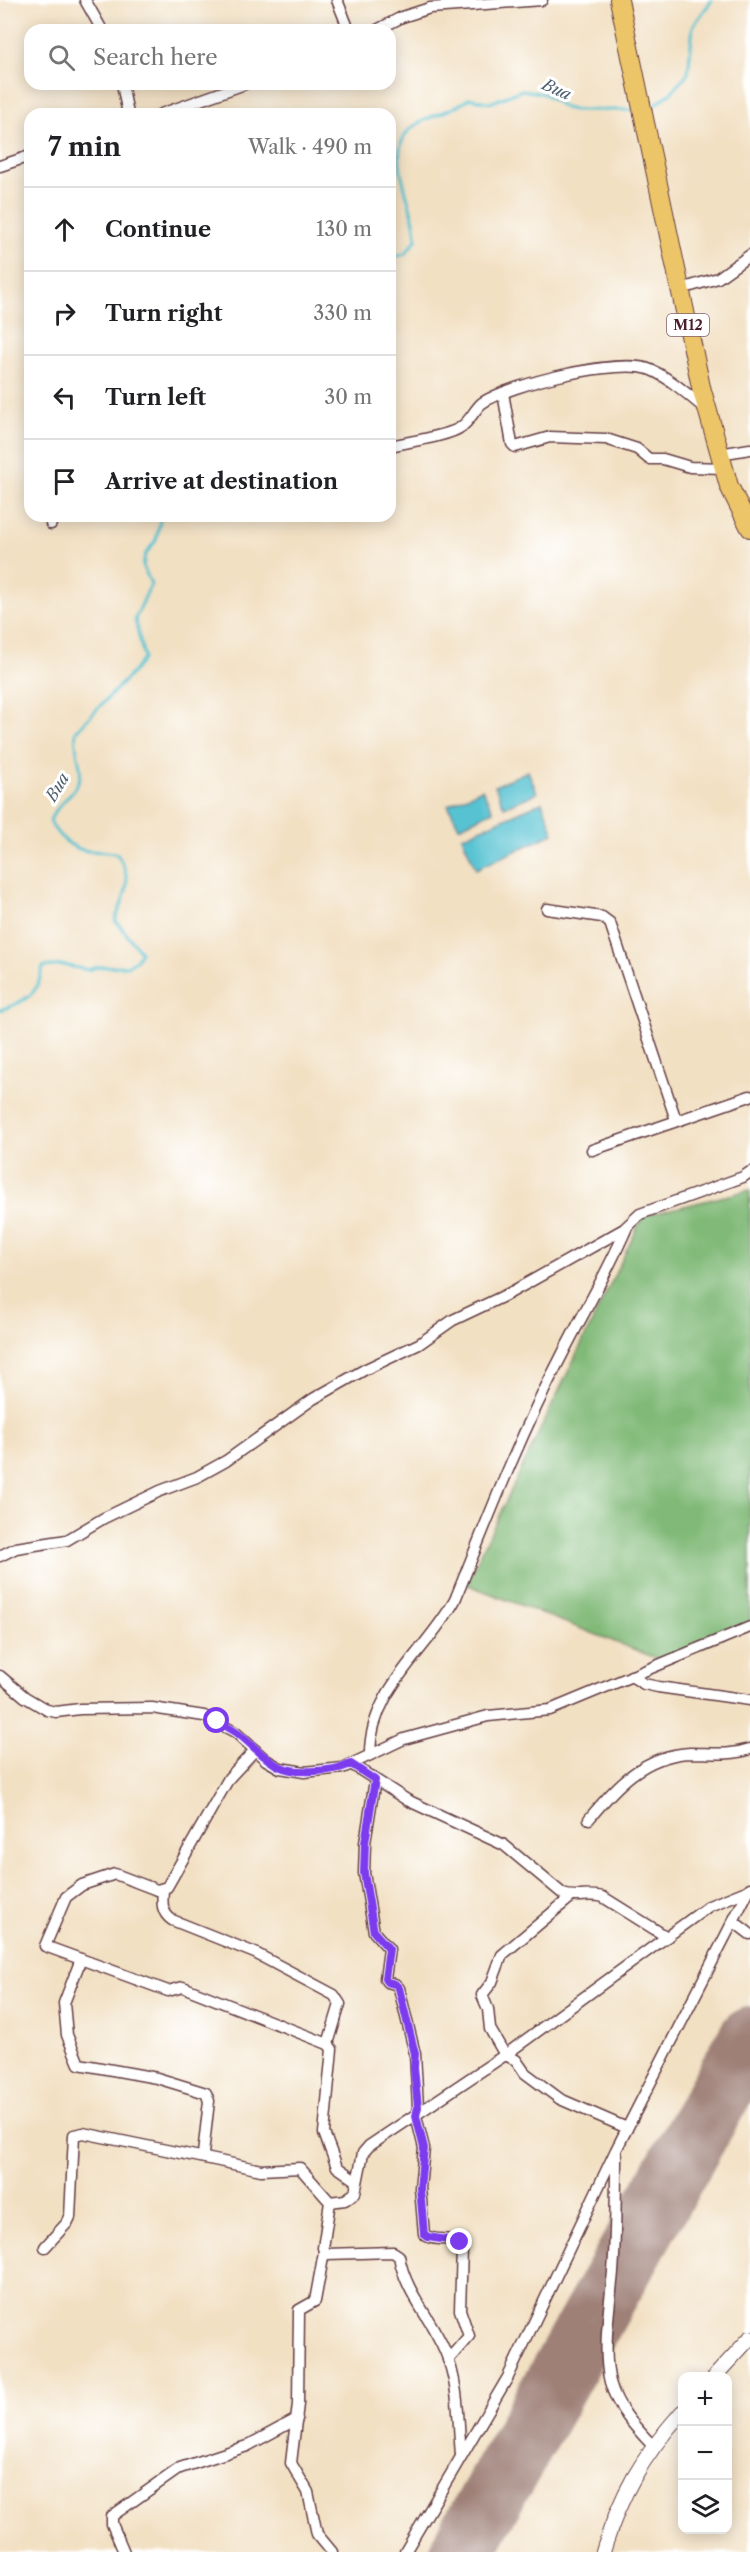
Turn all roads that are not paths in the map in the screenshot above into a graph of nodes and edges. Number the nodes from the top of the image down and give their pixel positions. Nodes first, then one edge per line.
1 (85, 0) edge
2 (337, 0) edge
3 (542, 0) edge
4 (615, 1) edge
5 (481, 2) edge
6 (99, 24) edge
7 (347, 24) edge
8 (390, 24) edge
9 (123, 90) edge
10 (228, 90) edge
11 (127, 108) edge
12 (178, 108) edge
13 (24, 158) edge
14 (0, 166) edge
15 (750, 255) edge
16 (681, 289) junction
17 (503, 393) junction
18 (708, 411) junction
19 (396, 444) edge
20 (750, 449) edge
21 (721, 461) junction
22 (750, 528) edge
23 (547, 909) dead end
24 (750, 1096) edge
25 (676, 1120) junction
26 (592, 1150) dead end
27 (750, 1172) edge
28 (628, 1227) junction
29 (0, 1556) edge
30 (750, 1627) edge
31 (0, 1676) edge
32 (631, 1676) junction
33 (750, 1700) edge
34 (750, 1749) edge
35 (255, 1750) junction
36 (370, 1755) junction
37 (351, 1764) junction
38 (375, 1780) junction
39 (589, 1819) dead end
40 (749, 1889) edge
41 (162, 1890) junction
42 (571, 1897) junction
43 (733, 1921) junction
44 (750, 1934) edge
45 (667, 1937) junction
46 (81, 1959) junction
47 (328, 2044) junction
48 (505, 2055) junction
49 (416, 2116) junction
50 (627, 2128) junction
51 (616, 2150) junction
52 (205, 2158) junction
53 (357, 2181) junction
54 (330, 2202) junction
55 (45, 2247) dead end
56 (324, 2252) junction
57 (750, 2338) edge
58 (448, 2360) junction
59 (719, 2372) edge
60 (678, 2417) edge
61 (297, 2419) junction
62 (653, 2446) junction
63 (461, 2455) junction
64 (124, 2552) edge
65 (332, 2552) edge
66 (405, 2552) edge
67 (603, 2552) edge

1 - 6 street
2 - 7 street
3 - 5 street
4 - 16 highway, M12
5 - 8 street
9 - 11 street
10 - 12 street
13 - 14 street
15 - 16 street
16 - 18 highway, M12
17 - 18 street
17 - 19 street
17 - 21 street
18 - 21 highway, M12
20 - 21 street
21 - 22 highway, M12
23 - 25 street
24 - 25 street
25 - 26 street
27 - 28 street
28 - 29 street
28 - 36 street
30 - 32 street
31 - 35 street
32 - 33 street
32 - 36 street
34 - 39 street
35 - 37 street
35 - 41 street
36 - 37 street
37 - 38 street
38 - 42 street
38 - 49 street
40 - 43 street
40 - 45 street
41 - 46 street
41 - 47 street
42 - 45 street
42 - 48 street
43 - 44 street
43 - 50 street
45 - 48 street
46 - 47 street
46 - 52 street
47 - 53 street
48 - 49 street
48 - 50 street
49 - 53 street
49 - 58 street
50 - 51 street
51 - 62 street
51 - 63 street
52 - 54 street
52 - 55 street
53 - 54 street
54 - 56 street
56 - 58 street
56 - 61 street
57 - 59 street
58 - 63 street
60 - 62 street
61 - 64 street
61 - 65 street
62 - 67 street
63 - 66 street

